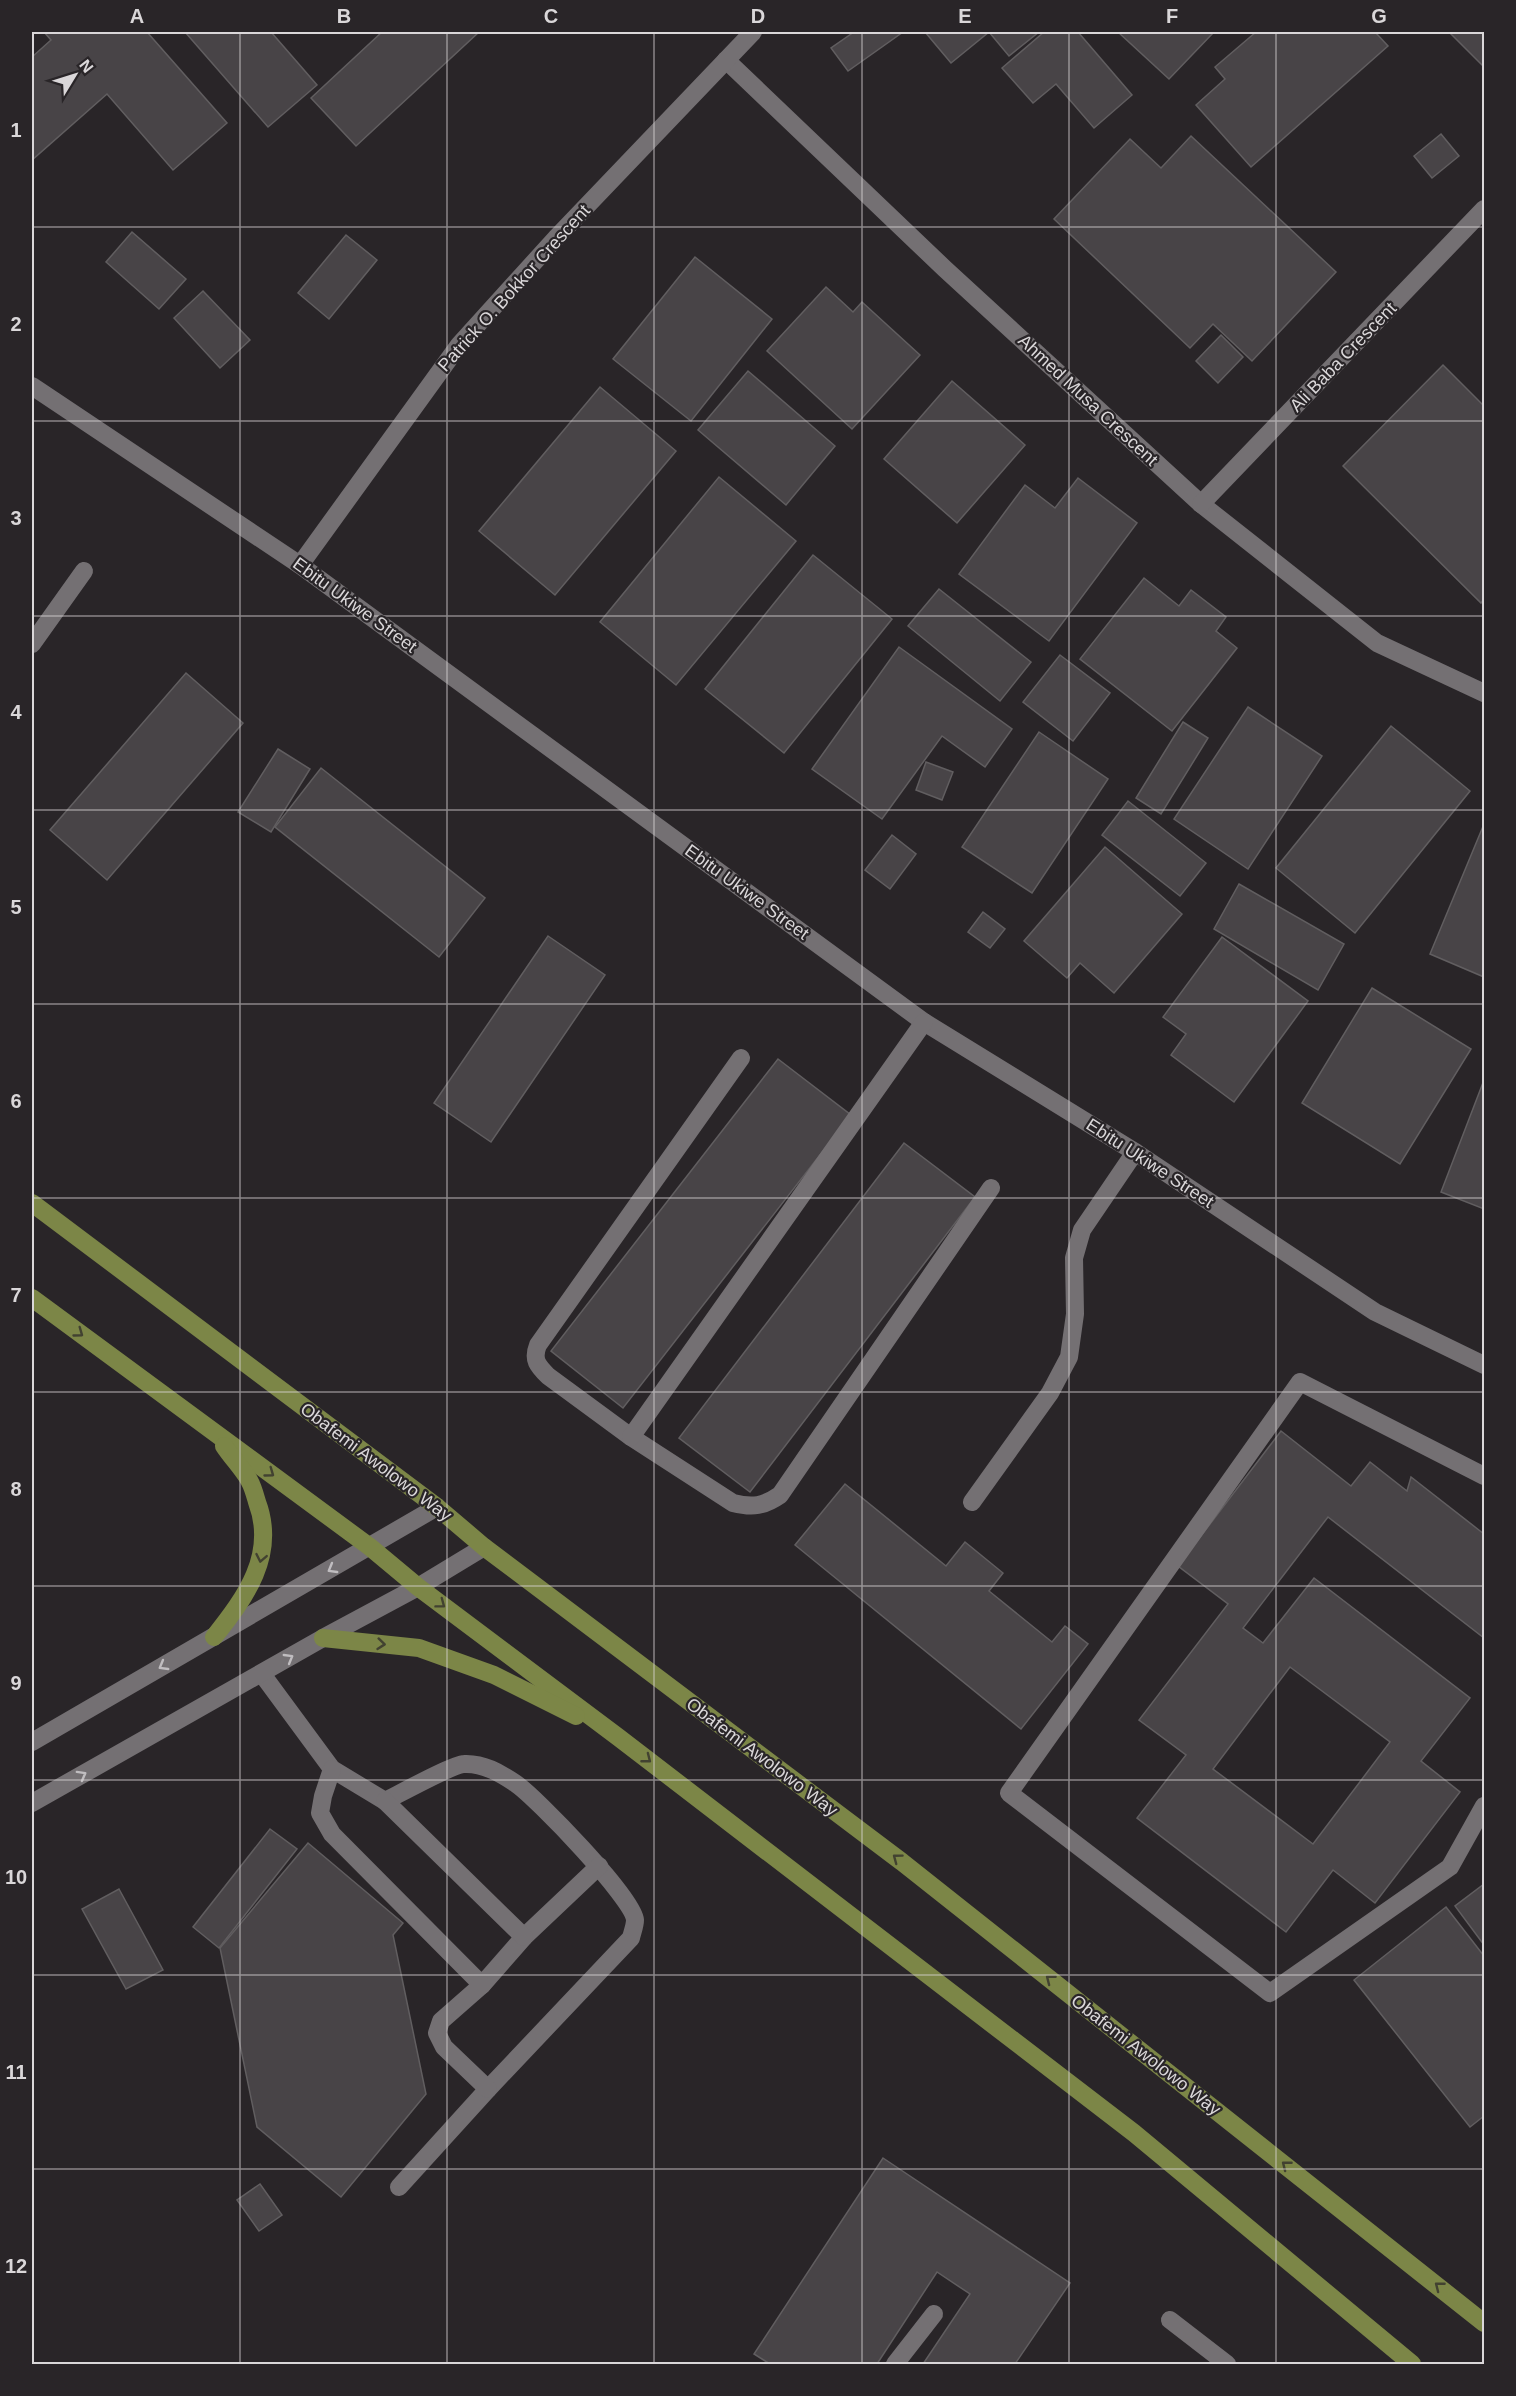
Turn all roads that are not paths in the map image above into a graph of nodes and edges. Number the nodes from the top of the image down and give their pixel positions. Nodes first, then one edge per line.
1 (753, 32) edge
2 (726, 60) junction
3 (1485, 209) edge
4 (32, 386) edge
5 (1201, 504) junction
6 (300, 565) junction
7 (84, 571) dead end
8 (32, 644) edge
9 (1485, 693) edge
10 (924, 1022) junction
11 (741, 1058) dead end
12 (1135, 1152) junction
13 (991, 1188) dead end
14 (32, 1203) edge
15 (32, 1298) edge
16 (1485, 1365) edge
17 (212, 1431) junction
18 (631, 1437) junction
19 (1485, 1476) edge
20 (972, 1502) dead end
21 (437, 1507) junction
22 (370, 1547) junction
23 (484, 1547) junction
24 (418, 1587) junction
25 (214, 1637) junction
26 (323, 1638) junction
27 (261, 1674) junction
28 (618, 1737) junction
29 (32, 1742) edge
30 (332, 1769) junction
31 (385, 1801) junction
32 (32, 1803) edge
33 (1485, 1806) edge
34 (599, 1866) junction
35 (524, 1937) junction
36 (482, 1985) junction
37 (488, 2089) junction
38 (399, 2187) dead end
39 (934, 2314) dead end
40 (1170, 2319) dead end
41 (1485, 2322) edge
42 (896, 2364) edge
43 (1227, 2364) edge
44 (1412, 2364) edge

1 - 2 street, Patrick O. Bokkor Crescent
2 - 5 street, Ahmed Musa Crescent
2 - 6 street, Patrick O. Bokkor Crescent
3 - 5 street, Ali Baba Crescent
4 - 6 street, Ebitu Ukiwe Street
5 - 9 street, Ahmed Musa Crescent
6 - 10 street, Ebitu Ukiwe Street
7 - 8 street
10 - 12 street, Ebitu Ukiwe Street
10 - 18 street
11 - 18 street
12 - 16 street, Ebitu Ukiwe Street
12 - 20 street
13 - 18 street
14 - 21 main road, Obafemi Awolowo Way
15 -> 17 main road
17 -> 22 main road
17 -> 25 main road
19 - 33 street
21 - 22 street
21 - 23 main road, Obafemi Awolowo Way
22 - 24 main road
22 -> 25 street
23 - 24 street
41 -> 23 main road, Obafemi Awolowo Way
24 - 26 street
24 -> 28 main road
25 -> 29 street
27 -> 26 street
26 -> 28 main road
27 - 30 street
32 -> 27 street
28 -> 44 main road
30 - 31 street
30 - 36 street
31 - 34 street
31 - 35 street
34 - 35 street
34 - 37 street
35 - 36 street
36 - 37 street
37 - 38 street
39 - 42 street
40 - 43 street

